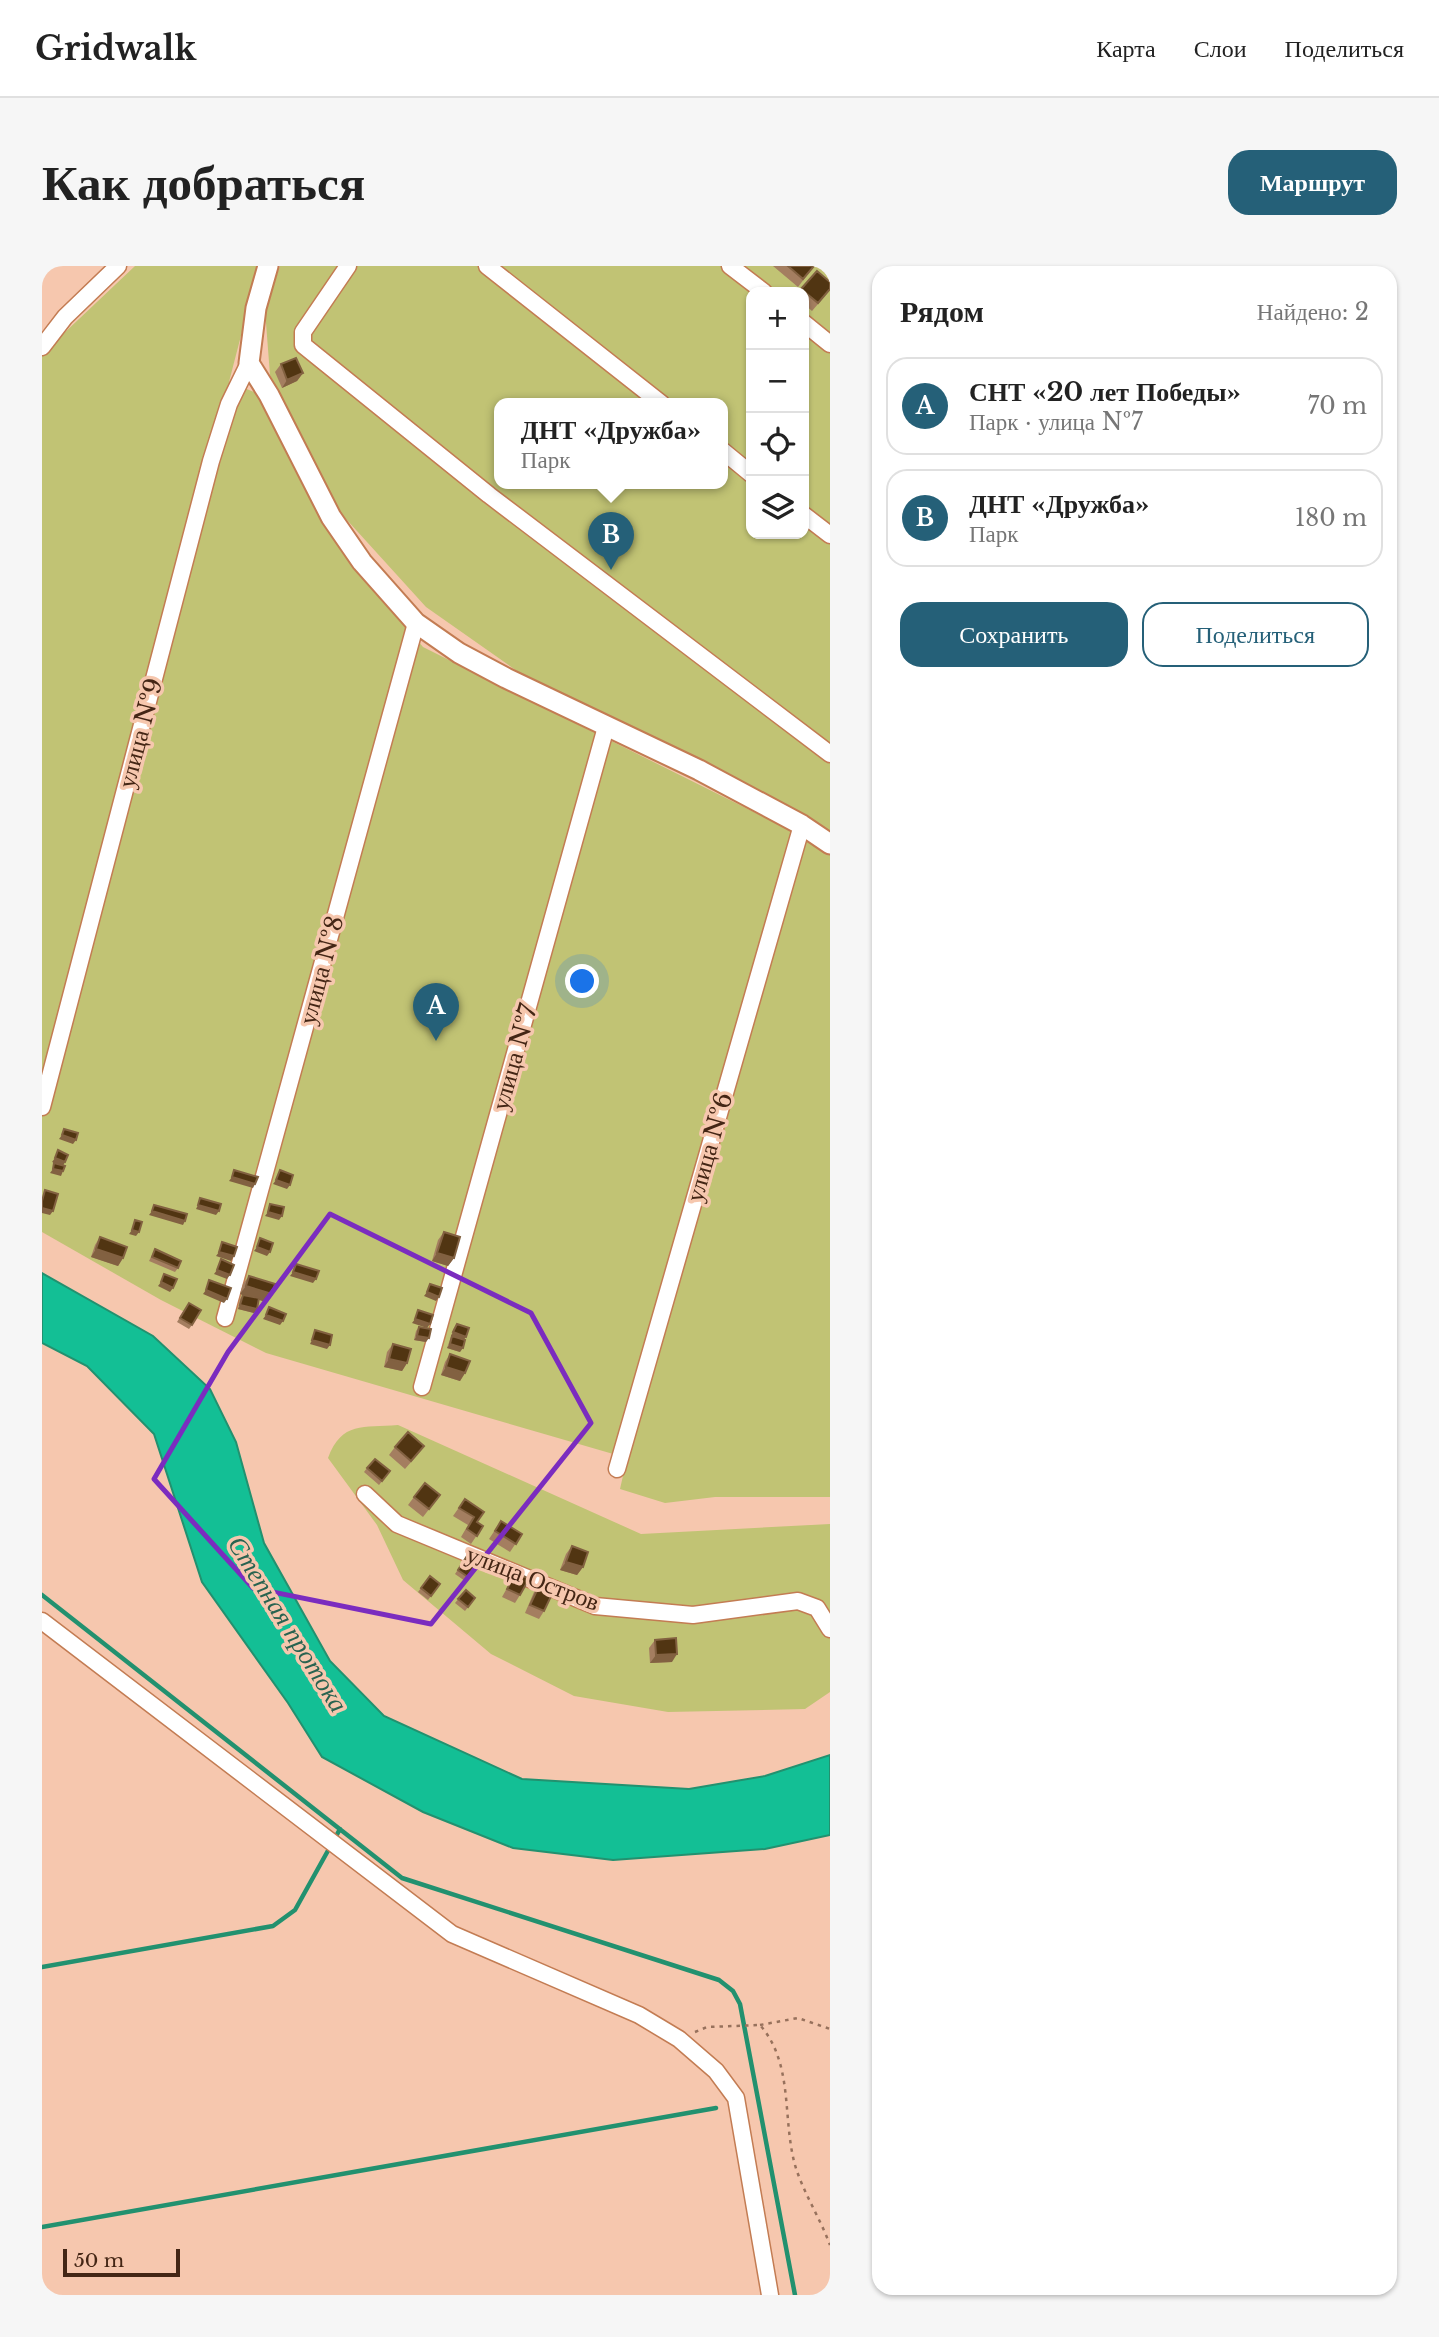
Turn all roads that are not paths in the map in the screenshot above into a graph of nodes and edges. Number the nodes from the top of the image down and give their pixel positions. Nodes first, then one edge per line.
1 (118, 266) edge
2 (268, 266) edge
3 (348, 266) edge
4 (487, 266) edge
5 (730, 266) edge
6 (757, 287) edge
7 (809, 327) edge
8 (830, 344) edge
9 (42, 347) edge
10 (249, 363) junction
11 (654, 398) edge
12 (728, 455) edge
13 (746, 470) edge
14 (809, 519) edge
15 (830, 535) edge
16 (416, 622) junction
17 (606, 727) junction
18 (830, 754) edge
19 (802, 825) junction
20 (830, 844) edge
21 (42, 1107) edge
22 (225, 1318) dead end
23 (422, 1387) dead end
24 (617, 1469) dead end
25 (365, 1494) dead end
26 (42, 1621) edge
27 (830, 1629) edge
28 (770, 2295) edge

1 - 9 street
2 - 10 street
3 - 18 street
4 - 11 street
5 - 6 street
7 - 8 street
10 - 16 street
10 - 21 street, улица №9
12 - 13 street
14 - 15 street
16 - 17 street
16 - 22 street, улица №8
17 - 19 street
17 - 23 street, улица №7
19 - 20 street
19 - 24 street, улица №6
25 - 27 street, улица Остров
26 - 28 street

